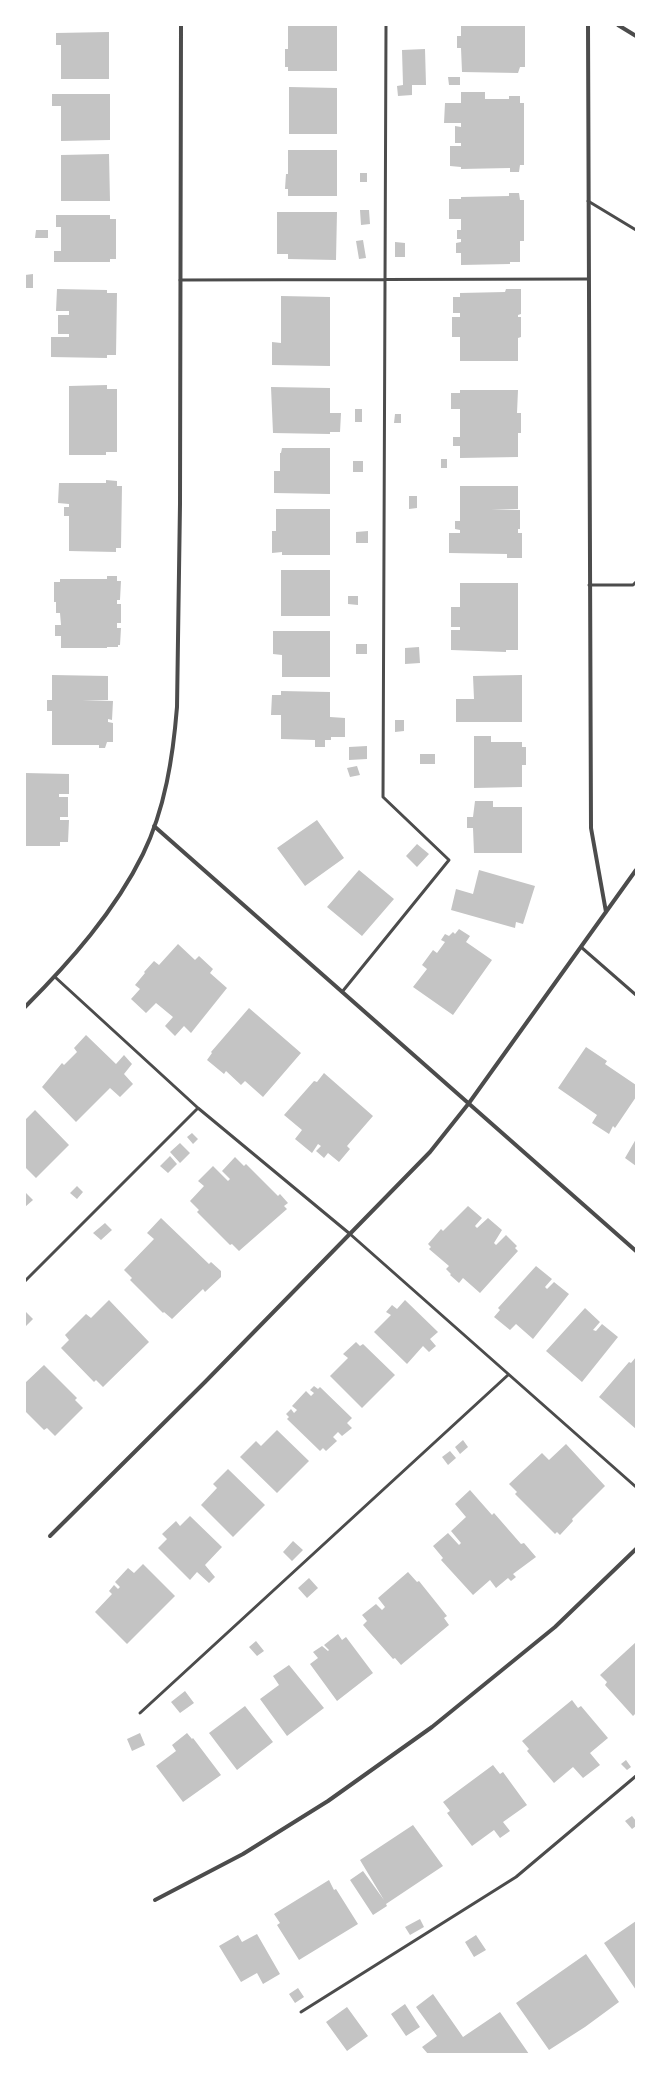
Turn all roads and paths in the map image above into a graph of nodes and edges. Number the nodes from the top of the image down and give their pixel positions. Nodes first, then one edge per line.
1 (181, 25) edge
2 (386, 25) edge
3 (588, 25) edge
4 (618, 25) edge
5 (636, 36) edge
6 (588, 201) junction
7 (636, 230) edge
8 (385, 279) junction
9 (588, 279) junction
10 (180, 280) junction
11 (636, 582) edge
12 (589, 585) junction
13 (154, 826) junction
14 (636, 870) edge
15 (606, 912) junction
16 (581, 947) junction
17 (55, 977) junction
18 (342, 992) junction
19 (636, 995) edge
20 (25, 1007) edge
21 (469, 1103) junction
22 (198, 1108) junction
23 (350, 1234) junction
24 (636, 1251) edge
25 (25, 1281) edge
26 (508, 1375) junction
27 (636, 1488) edge
28 (50, 1536) dead end
29 (636, 1550) edge
30 (140, 1713) dead end
31 (636, 1776) edge
32 (155, 1900) dead end
33 (301, 2012) dead end

1 - 10 street
2 - 8 lane
3 - 6 street
4 - 5 street
6 - 7 lane
6 - 9 street
8 - 9 lane
8 - 10 lane
8 - 18 lane
9 - 12 street
10 - 13 street
11 - 12 lane
12 - 15 street
13 - 17 street
13 - 18 street
14 - 15 street
15 - 16 street
16 - 19 lane
16 - 21 street
17 - 20 street
17 - 22 lane
18 - 21 street
21 - 23 street
21 - 24 street
22 - 23 lane
22 - 25 lane
23 - 26 lane
23 - 28 street
26 - 27 lane
26 - 30 lane
29 - 32 street
31 - 33 lane

